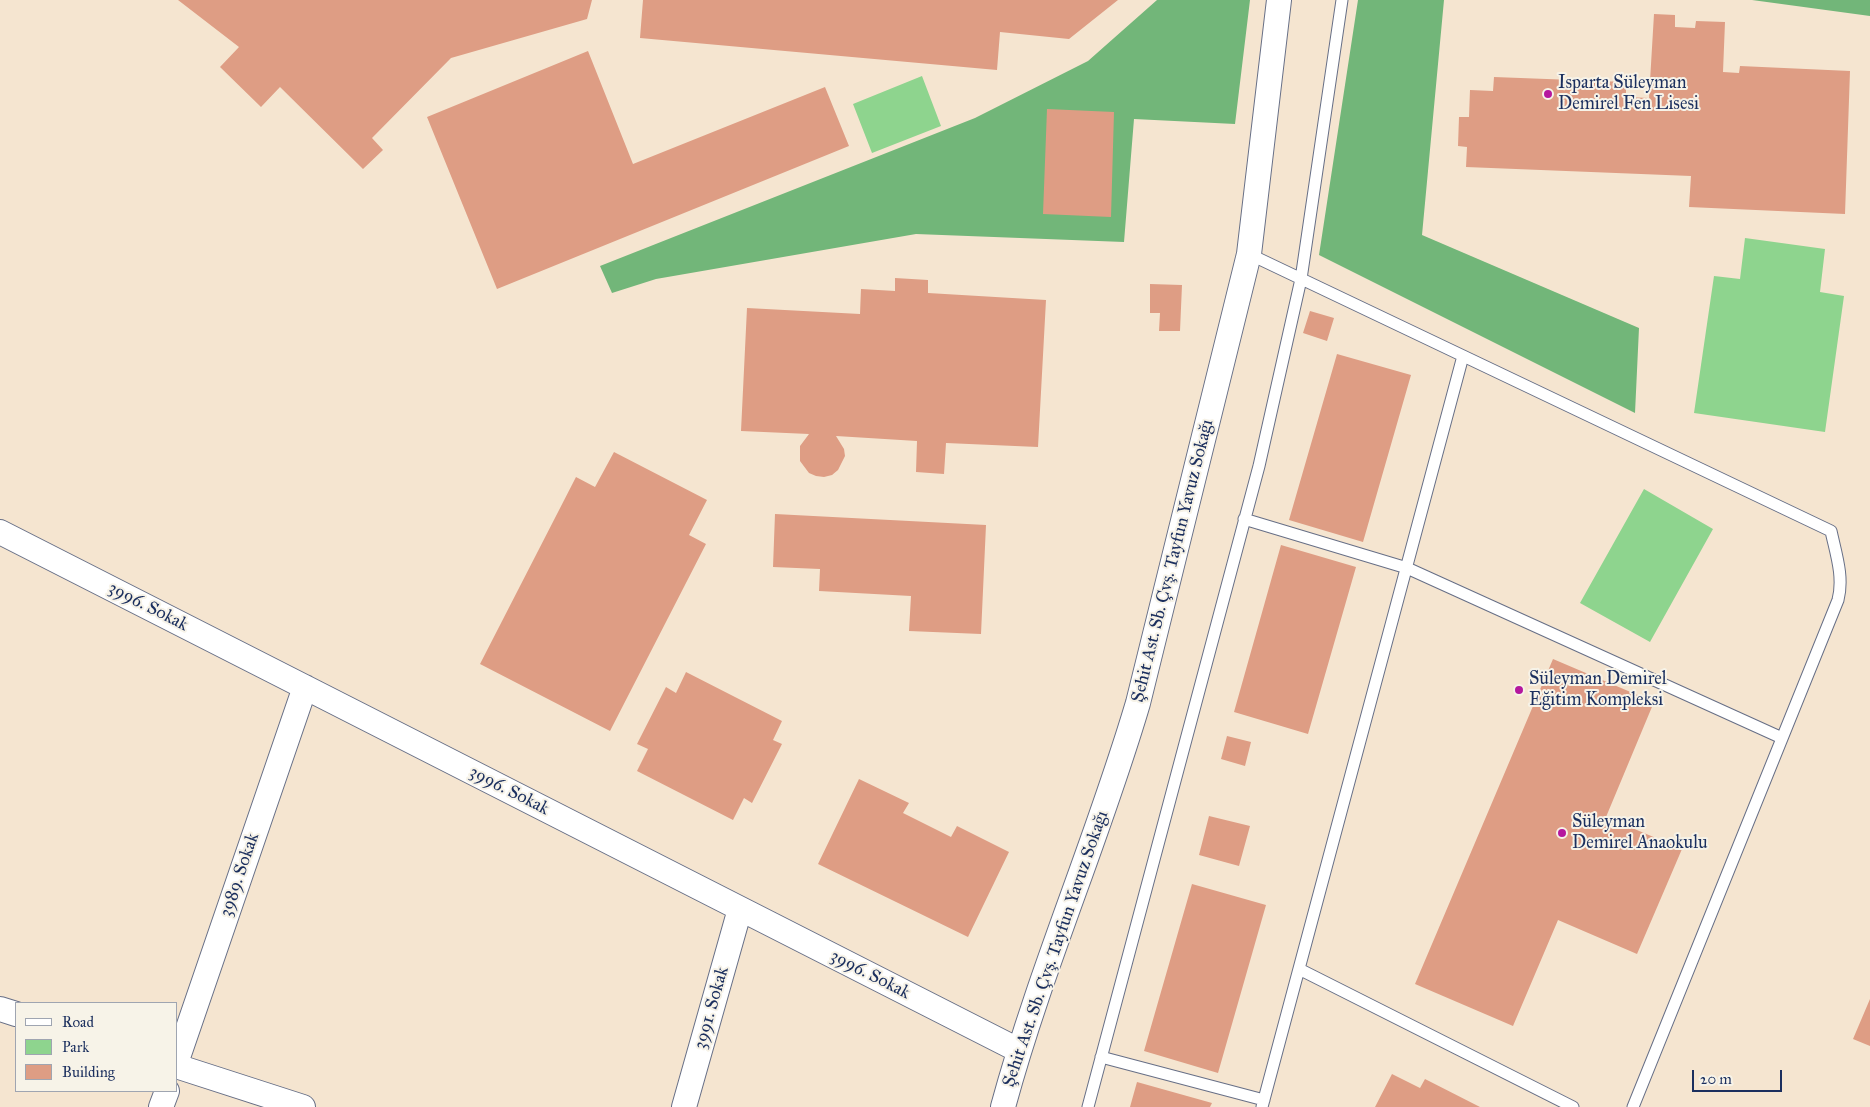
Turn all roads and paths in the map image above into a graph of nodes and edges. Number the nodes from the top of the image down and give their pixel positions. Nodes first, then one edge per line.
1 (1278, 0) edge
2 (1342, 0) edge
3 (1249, 254) junction
4 (1301, 279) junction
5 (1464, 356) junction
6 (1244, 519) junction
7 (0, 532) edge
8 (1407, 568) junction
9 (305, 687) junction
10 (1782, 738) junction
11 (740, 909) junction
12 (1299, 969) junction
13 (0, 1008) edge
14 (15, 1014) edge
15 (1018, 1050) junction
16 (1101, 1057) junction
17 (178, 1058) edge
18 (178, 1065) edge
19 (167, 1092) edge
20 (1263, 1104) edge
21 (161, 1107) edge
22 (303, 1107) edge
23 (684, 1107) edge
24 (1002, 1107) edge
25 (1088, 1107) edge
26 (1573, 1107) edge
27 (1633, 1107) edge

1 - 3 street, Şehit Ast. Sb. Çvş. Tayfun Yavuz Sokağı
2 - 4 lane
3 - 4 lane
3 - 15 street, Şehit Ast. Sb. Çvş. Tayfun Yavuz Sokağı
4 - 5 lane
4 - 6 lane
5 - 8 lane
5 - 10 lane
6 - 8 lane
6 - 16 lane
7 - 9 street, 3996. Sokak
8 - 10 lane
8 - 12 lane
9 - 11 street, 3996. Sokak
9 - 17 street, 3989. Sokak
10 - 27 lane
11 - 15 street, 3996. Sokak
11 - 23 street, 3991. Sokak
12 - 20 lane
12 - 26 lane
13 - 14 street
15 - 24 street, Şehit Ast. Sb. Çvş. Tayfun Yavuz Sokağı
16 - 20 lane
16 - 25 lane
18 - 22 street
19 - 21 street

